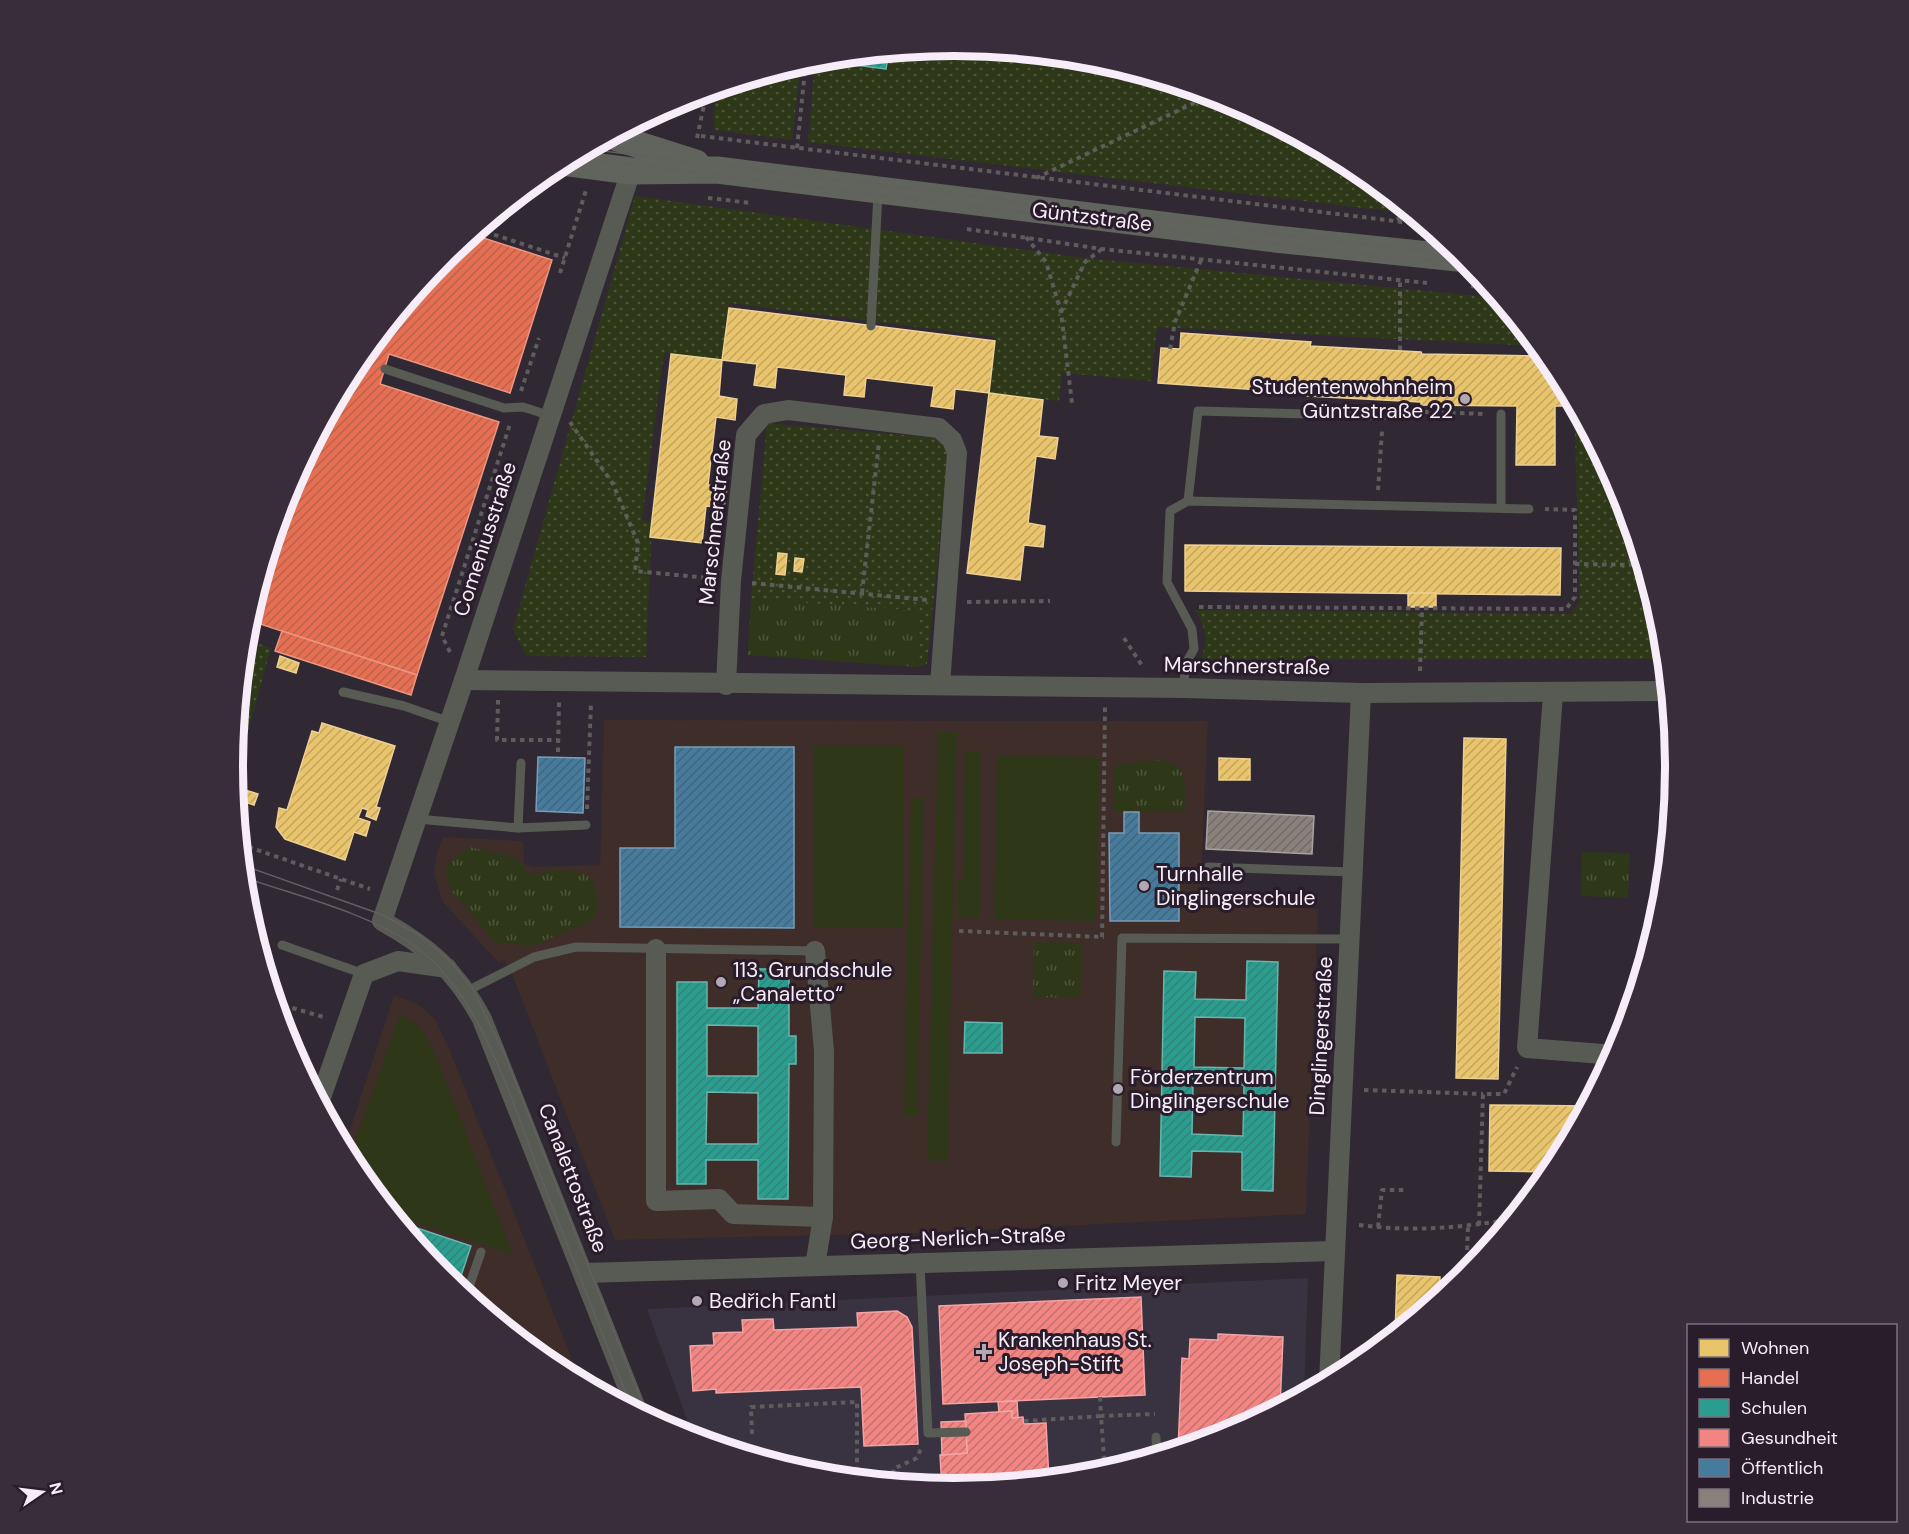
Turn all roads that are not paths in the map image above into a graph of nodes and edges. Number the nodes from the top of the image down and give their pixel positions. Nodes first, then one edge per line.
1 (621, 139) edge
2 (577, 164) edge
3 (706, 166) junction
4 (631, 171) junction
5 (878, 190) junction
6 (1450, 257) edge
7 (871, 326) dead end
8 (385, 369) dead end
9 (1502, 414) road end
10 (551, 416) junction
11 (1383, 416) road end
12 (1188, 501) junction
13 (1501, 508) junction
14 (1529, 509) road end
15 (464, 680) junction
16 (726, 684) junction
17 (940, 685) junction
18 (1184, 688) junction
19 (344, 692) dead end
20 (1662, 692) edge
21 (1362, 693) junction
22 (1553, 694) junction
23 (450, 722) junction
24 (521, 763) dead end
25 (417, 819) junction
26 (586, 825) road end
27 (518, 828) junction
28 (1208, 867) dead end
29 (1352, 872) junction
30 (382, 921) joint
31 (1349, 939) junction
32 (282, 945) dead end
33 (656, 949) junction
34 (815, 951) joint
35 (447, 968) junction
36 (364, 974) junction
37 (467, 991) junction
38 (1605, 1054) edge
39 (322, 1093) edge
40 (1116, 1142) dead end
41 (823, 1217) junction
42 (1334, 1251) junction
43 (481, 1252) dead end
44 (920, 1263) junction
45 (815, 1266) junction
46 (584, 1273) junction
47 (469, 1287) edge
48 (1329, 1371) edge
49 (634, 1402) edge
50 (966, 1432) dead end
51 (1156, 1437) dead end
52 (1157, 1449) edge

1 - 3 main road, Güntzstraße
2 - 4 main road, Güntzstraße
3 - 4 main road, Güntzstraße
3 - 5 main road, Güntzstraße
4 - 10 street, Comeniusstraße
5 - 6 main road, Güntzstraße
5 - 7 lane
8 - 10 lane
9 - 13 lane
10 - 15 street, Comeniusstraße
11 - 12 lane
12 - 13 lane
12 - 18 lane
13 - 14 lane
15 - 16 street, Marschnerstraße
15 - 23 street, Comeniusstraße
16 - 17 street, Marschnerstraße
16 - 17 street, Marschnerstraße
17 - 18 street, Marschnerstraße
18 - 21 street, Marschnerstraße
19 - 23 lane
20 - 22 street, Marschnerstraße
21 - 22 street, Marschnerstraße
21 - 29 street, Dinglingerstraße
22 - 38 street
23 - 25 street, Comeniusstraße
24 - 27 lane
25 - 27 lane
25 - 30 street, Comeniusstraße
26 - 27 lane
28 - 29 lane
29 - 31 street, Dinglingerstraße
30 - 35 street, Canalettostraße
31 - 40 lane
31 - 42 street, Dinglingerstraße
32 - 36 lane
33 - 34 lane
33 - 37 lane
33 - 41 street
34 - 41 street
35 - 36 street
35 - 37 street, Canalettostraße
36 - 39 street
37 - 46 street, Canalettostraße
41 - 45 street
42 - 44 street, Georg-Nerlich-Straße
42 - 48 street, Dinglingerstraße
43 - 47 lane
44 - 45 street, Georg-Nerlich-Straße
44 - 50 lane
45 - 46 street, Georg-Nerlich-Straße
46 - 49 street, Canalettostraße
51 - 52 lane

